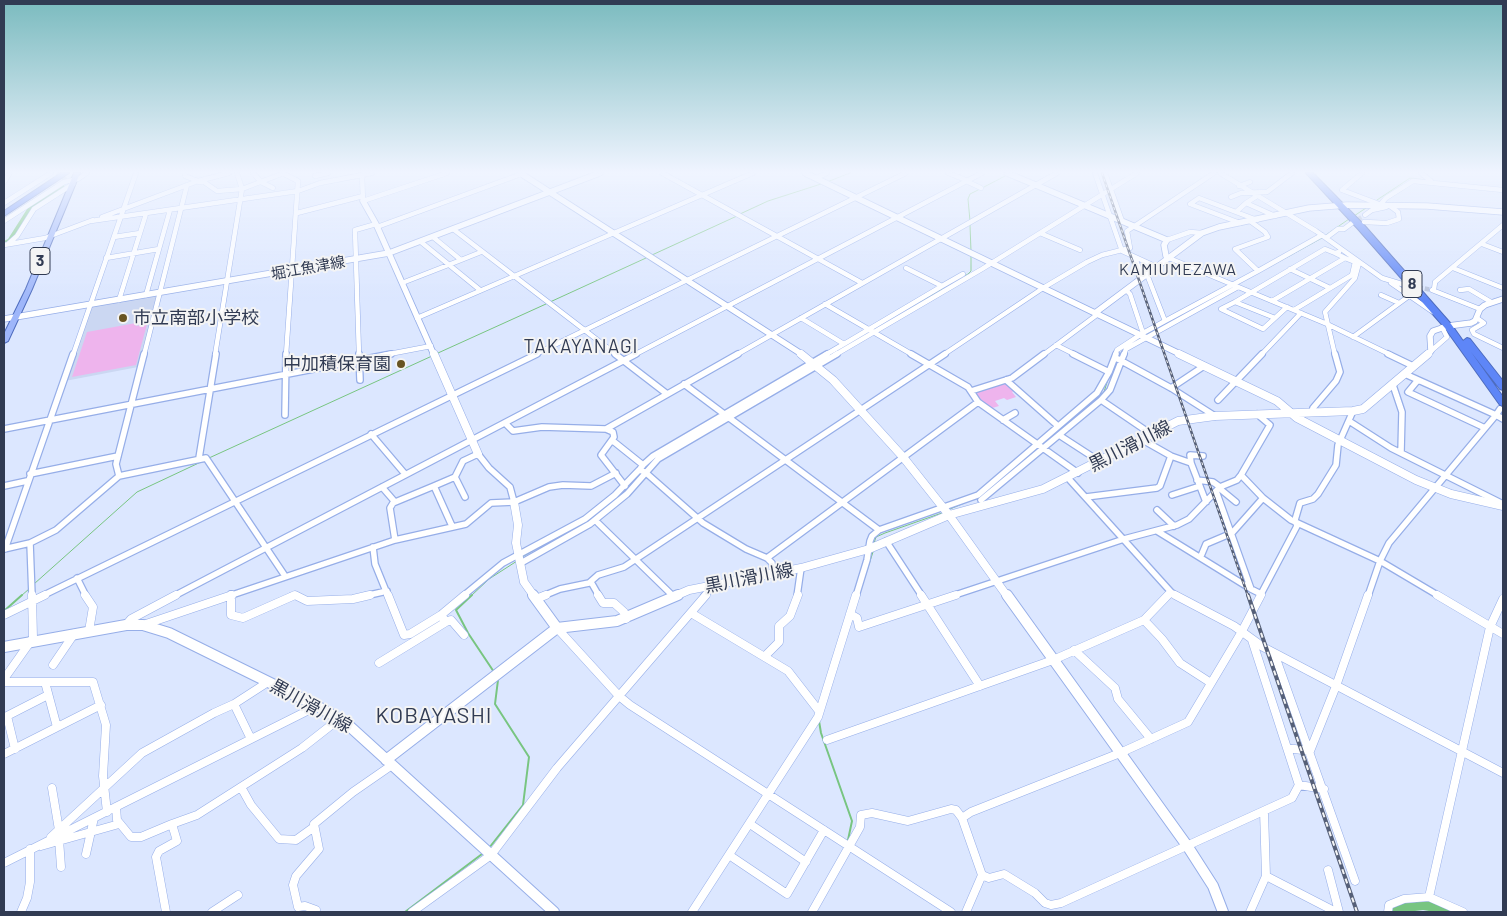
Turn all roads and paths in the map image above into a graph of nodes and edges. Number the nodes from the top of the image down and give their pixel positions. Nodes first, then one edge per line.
1 (1109, 215) edge
2 (30, 216) edge
3 (59, 216) edge
4 (105, 216) edge
5 (131, 216) edge
6 (145, 216) edge
7 (168, 216) edge
8 (180, 216) edge
9 (238, 216) edge
10 (297, 216) edge
11 (371, 216) edge
12 (402, 216) edge
13 (487, 216) edge
14 (586, 216) edge
15 (655, 216) edge
16 (739, 216) edge
17 (819, 216) edge
18 (891, 216) edge
19 (900, 216) edge
20 (981, 216) edge
21 (1069, 216) edge
22 (1111, 216) edge
23 (1120, 216) edge
24 (1150, 216) edge
25 (1221, 216) edge
26 (1246, 216) edge
27 (1276, 216) edge
28 (1289, 216) edge
29 (1353, 216) edge
30 (1361, 216) edge
31 (1366, 216) edge
32 (1400, 216) edge
33 (121, 217) junction
34 (896, 218) junction
35 (1364, 218) junction
36 (1257, 220) junction
37 (91, 221) junction
38 (1122, 221) junction
39 (1250, 221) junction
40 (1240, 223) junction
41 (1352, 223) tunnel mouth
42 (376, 225) junction
43 (1135, 226) junction
44 (1503, 226) edge
45 (453, 229) junction
46 (140, 233) junction
47 (1040, 233) junction
48 (614, 234) junction
49 (1202, 234) junction
50 (50, 236) junction
51 (776, 236) junction
52 (114, 237) junction
53 (433, 237) junction
54 (1324, 237) junction
55 (940, 239) junction
56 (1168, 240) junction
57 (421, 242) junction
58 (1334, 244) junction
59 (1482, 244) junction
60 (5, 246) edge
61 (159, 249) junction
62 (1080, 250) dead end
63 (1325, 250) junction
64 (1343, 250) junction
65 (481, 252) junction
66 (1122, 252) junction
67 (1503, 252) edge
68 (134, 253) junction
69 (388, 253) junction
70 (1335, 253) junction
71 (106, 258) junction
72 (817, 258) junction
73 (1136, 258) junction
74 (1169, 258) junction
75 (1345, 258) junction
76 (356, 260) junction
77 (461, 260) junction
78 (991, 263) junction
79 (1359, 264) dead end
80 (449, 265) junction
81 (1157, 267) junction
82 (906, 268) dead end
83 (1453, 268) junction
84 (1290, 269) junction
85 (292, 271) junction
86 (1258, 271) junction
87 (963, 274) dead end
88 (513, 276) junction
89 (1145, 276) junction
90 (1309, 278) junction
91 (686, 281) junction
92 (227, 282) junction
93 (954, 282) junction
94 (1390, 282) junction
95 (402, 283) junction
96 (862, 284) junction
97 (1232, 284) junction
98 (1406, 285) tunnel mouth
99 (942, 286) junction
100 (1238, 287) junction
101 (1042, 288) junction
102 (1330, 288) junction
103 (1503, 288) edge
104 (480, 290) junction
105 (1126, 290) junction
106 (1460, 290) dead end
107 (1251, 292) junction
108 (160, 293) junction
109 (146, 295) junction
110 (1381, 296) dead end
111 (1410, 296) junction
112 (1503, 299) edge
113 (119, 300) junction
114 (1272, 301) junction
115 (1235, 302) junction
116 (1491, 302) junction
117 (90, 304) junction
118 (826, 304) junction
119 (1399, 304) junction
120 (728, 306) junction
121 (1287, 307) junction
122 (1480, 309) junction
123 (1294, 310) junction
124 (1301, 313) junction
125 (1096, 314) junction
126 (16, 317) junction
127 (418, 318) junction
128 (801, 318) junction
129 (1275, 318) junction
130 (1477, 318) junction
131 (4, 319) edge
132 (1165, 321) junction
133 (1327, 324) junction
134 (1447, 326) junction
135 (585, 330) junction
136 (871, 331) junction
137 (771, 335) junction
138 (1143, 335) junction
139 (1352, 337) junction
140 (4, 341) edge
141 (844, 344) junction
142 (1056, 345) junction
143 (431, 346) junction
144 (1503, 348) edge
145 (1431, 351) junction
146 (1114, 358) junction
147 (624, 359) junction
148 (359, 360) junction
149 (1120, 360) junction
150 (816, 364) junction
151 (928, 364) junction
152 (1204, 366) junction
153 (1413, 366) junction
154 (1109, 372) junction
155 (1405, 374) junction
156 (287, 375) junction
157 (360, 380) dead end
158 (1006, 380) junction
159 (1418, 380) junction
160 (1236, 381) junction
161 (684, 384) junction
162 (1393, 385) junction
163 (1503, 387) edge
164 (1172, 388) junction
165 (210, 389) junction
166 (971, 391) junction
167 (666, 394) junction
168 (452, 395) junction
169 (1100, 400) junction
170 (1218, 400) dead end
171 (978, 402) junction
172 (131, 405) junction
173 (1502, 406) edge
174 (860, 410) junction
175 (1352, 411) junction
176 (1312, 412) junction
177 (1015, 413) dead end
178 (1292, 413) junction
179 (1257, 414) junction
180 (285, 415) dead end
181 (1496, 415) junction
182 (726, 416) junction
183 (1215, 416) junction
184 (1503, 418) edge
185 (1002, 420) junction
186 (48, 421) junction
187 (1349, 421) junction
188 (505, 423) junction
189 (1058, 426) junction
190 (1485, 428) junction
191 (4, 429) edge
192 (606, 429) junction
193 (371, 434) junction
194 (1150, 434) junction
195 (1059, 435) junction
196 (1142, 439) junction
197 (472, 440) junction
198 (612, 441) junction
199 (1340, 441) junction
200 (1036, 444) junction
201 (1043, 448) junction
202 (1401, 452) junction
203 (478, 454) junction
204 (118, 456) junction
205 (1171, 456) junction
206 (1203, 456) dead end
207 (903, 457) junction
208 (199, 458) junction
209 (786, 460) junction
210 (1098, 461) junction
211 (1191, 463) junction
212 (643, 470) junction
213 (616, 473) junction
214 (1078, 473) junction
215 (30, 474) junction
216 (405, 474) junction
217 (1445, 474) junction
218 (1241, 475) junction
219 (119, 476) junction
220 (455, 477) junction
221 (1068, 478) junction
222 (27, 481) junction
223 (1199, 483) junction
224 (4, 486) edge
225 (434, 486) junction
226 (625, 486) junction
227 (382, 487) junction
228 (1434, 488) junction
229 (1219, 489) junction
230 (1172, 495) dead end
231 (465, 496) dead end
232 (1086, 497) junction
233 (1263, 498) junction
234 (981, 500) dead end
235 (234, 501) junction
236 (395, 502) junction
237 (514, 502) junction
238 (1206, 502) junction
239 (1236, 502) dead end
240 (843, 503) junction
241 (1503, 505) edge
242 (943, 507) junction
243 (1157, 510) dead end
244 (949, 515) junction
245 (698, 520) junction
246 (598, 523) dead end
247 (1296, 523) junction
248 (452, 526) junction
249 (1174, 526) junction
250 (879, 530) junction
251 (1157, 531) junction
252 (1232, 533) junction
253 (1124, 539) junction
254 (395, 540) junction
255 (886, 541) junction
256 (30, 543) junction
257 (373, 547) junction
258 (265, 548) junction
259 (4, 549) edge
260 (869, 549) junction
261 (1201, 556) junction
262 (520, 558) junction
263 (767, 558) junction
264 (635, 560) junction
265 (1380, 561) junction
266 (801, 568) junction
267 (773, 574) junction
268 (285, 576) junction
269 (78, 578) junction
270 (590, 582) junction
271 (997, 582) junction
272 (714, 585) junction
273 (1251, 589) junction
274 (387, 591) junction
275 (1171, 592) junction
276 (231, 594) junction
277 (1260, 594) junction
278 (673, 596) junction
279 (536, 599) junction
280 (1503, 599) edge
281 (31, 601) junction
282 (927, 605) junction
283 (691, 613) junction
284 (850, 614) junction
285 (4, 615) edge
286 (441, 615) junction
287 (626, 618) junction
288 (1144, 620) junction
289 (446, 622) junction
290 (143, 624) junction
291 (126, 625) junction
292 (1490, 627) junction
293 (557, 628) junction
294 (89, 631) junction
295 (1241, 633) junction
296 (74, 634) junction
297 (1503, 634) edge
298 (464, 636) dead end
299 (1252, 640) junction
300 (30, 642) junction
301 (4, 647) edge
302 (1074, 650) junction
303 (1274, 653) junction
304 (766, 656) junction
305 (1053, 660) junction
306 (379, 663) dead end
307 (53, 665) dead end
308 (4, 680) edge
309 (44, 682) junction
310 (268, 682) junction
311 (1212, 683) junction
312 (980, 686) junction
313 (1336, 686) junction
314 (48, 695) junction
315 (619, 696) junction
316 (234, 704) junction
317 (101, 705) junction
318 (317, 706) junction
319 (820, 711) junction
320 (6, 717) edge
321 (339, 719) junction
322 (57, 727) junction
323 (251, 739) junction
324 (1151, 739) junction
325 (827, 740) dead end
326 (15, 748) junction
327 (1287, 748) junction
328 (1310, 752) junction
329 (1462, 752) junction
330 (1120, 753) junction
331 (4, 754) edge
332 (389, 763) junction
333 (1503, 773) edge
334 (1299, 785) junction
335 (104, 786) junction
336 (241, 787) junction
337 (52, 788) dead end
338 (1324, 789) junction
339 (769, 794) junction
340 (116, 807) junction
341 (1264, 811) junction
342 (107, 812) junction
343 (94, 818) junction
344 (962, 818) junction
345 (119, 824) junction
346 (172, 824) junction
347 (750, 824) junction
348 (314, 827) junction
349 (824, 830) junction
350 (92, 831) junction
351 (57, 835) junction
352 (850, 846) junction
353 (1188, 846) junction
354 (29, 849) junction
355 (86, 854) dead end
356 (491, 855) junction
357 (730, 855) junction
358 (806, 862) junction
359 (4, 863) edge
360 (62, 867) dead end
361 (1328, 870) dead end
362 (982, 875) junction
363 (1266, 876) junction
364 (1355, 881) dead end
365 (238, 895) dead end
366 (1429, 896) junction
367 (316, 910) dead end
368 (21, 912) edge
369 (166, 912) edge
370 (212, 912) edge
371 (412, 912) edge
372 (554, 912) edge
373 (693, 912) edge
374 (812, 912) edge
375 (951, 912) edge
376 (966, 912) edge
377 (1223, 912) edge
378 (1250, 912) edge
379 (1338, 912) edge
380 (1388, 912) edge
381 (1463, 912) edge

1 - 66 street
2 - 60 street
3 - 50 main road, 3
4 - 37 street
5 - 33 street
6 - 46 street
7 - 61 street
8 - 108 street
9 - 92 street
10 - 85 street
11 - 42 street
12 - 42 street
13 - 45 street, 堀江魚津線
14 - 48 street
15 - 48 street
16 - 51 street
17 - 51 street
18 - 34 street
19 - 34 street
20 - 55 street
21 - 47 street
22 - 38 street
23 - 38 street
24 - 43 street
25 - 40 street
26 - 36 street
27 - 36 street
28 - 54 street
29 - 134 highway, 8
30 - 35 highway, 8
31 - 35 street
32 - 35 street
33 - 37 street
33 - 52 street
34 - 55 street
34 - 72 street
35 - 134 highway, 8
36 - 39 street
37 - 50 street
38 - 43 street
39 - 40 street
39 - 86 street
40 - 49 street
41 - 54 street
42 - 69 street
42 - 76 street
43 - 56 street
43 - 66 street
44 - 59 street
45 - 53 street, 堀江魚津線
45 - 65 street
46 - 52 street
46 - 68 street
47 - 62 street
47 - 78 street
48 - 88 street
48 - 91 street
49 - 56 street
49 - 74 street
50 - 60 street
50 - 126 main road, 3
51 - 72 street
51 - 91 street
52 - 71 street
53 - 57 street, 堀江魚津線
53 - 77 street
54 - 58 street
54 - 86 street
55 - 78 street
55 - 96 street
56 - 74 street
57 - 69 street, 堀江魚津線
57 - 80 street
58 - 63 street
58 - 64 street
59 - 67 street
59 - 83 street
61 - 68 street
61 - 109 street
63 - 70 street
63 - 84 street
64 - 70 street
64 - 94 street
65 - 77 street
65 - 88 street
66 - 73 street
66 - 101 street
68 - 71 street
68 - 113 street
69 - 76 street, 堀江魚津線
69 - 95 street
70 - 75 street
71 - 117 street
72 - 96 street
72 - 120 street
73 - 81 street
73 - 89 street
74 - 81 street
74 - 97 street
75 - 90 street
75 - 102 street
76 - 85 street, 堀江魚津線
76 - 148 street
77 - 80 street
78 - 93 street
78 - 101 street
79 - 133 street
80 - 95 street
80 - 104 street
81 - 89 street
82 - 99 street
83 - 103 street
83 - 122 street
84 - 90 street
84 - 107 street
85 - 92 street, 堀江魚津線
85 - 156 street
86 - 97 street
87 - 93 street
88 - 104 street
88 - 135 street
89 - 105 street
89 - 132 street
90 - 102 street
90 - 114 street
91 - 120 street
91 - 135 street
92 - 108 street, 堀江魚津線
92 - 165 street
93 - 99 street
93 - 136 street
94 - 98 street
94 - 111 street
95 - 127 street
96 - 118 street
97 - 100 street
97 - 132 street
99 - 136 street
100 - 107 street
100 - 138 street
101 - 125 street
101 - 151 street
102 - 123 street
104 - 127 street
105 - 125 street
105 - 138 street
106 - 116 street
107 - 114 street
107 - 115 street
108 - 109 street, 堀江魚津線
108 - 172 street
109 - 113 street, 堀江魚津線
110 - 119 street
111 - 119 street
111 - 134 street
112 - 116 street
113 - 117 street, 堀江魚津線
114 - 121 street
115 - 129 street
115 - 129 street
116 - 122 street
117 - 126 street, 堀江魚津線
117 - 186 street
118 - 128 street
118 - 136 street
119 - 139 street
120 - 137 street
120 - 147 street
121 - 123 street
121 - 129 street
122 - 130 street
123 - 124 street
124 - 133 street
124 - 160 street
125 - 138 street
125 - 142 street
126 - 131 street, 堀江魚津線
126 - 140 main road, 3
127 - 143 street
128 - 137 street
128 - 141 street
130 - 134 street
130 - 144 street
132 - 138 street
133 - 139 street
133 - 176 street
134 - 145 street
134 - 145 street
134 - 163 highway, 8
134 - 173 highway, 8
135 - 147 street
135 - 168 street
136 - 141 street
136 - 150 street
136 - 151 street
137 - 150 street
137 - 161 street
138 - 146 street
138 - 149 street
138 - 152 street
139 - 153 street
141 - 150 street
142 - 154 street
142 - 158 street
143 - 148 street
143 - 168 street
145 - 153 street, 黒川滑川線
146 - 149 street
146 - 154 street
147 - 167 street
147 - 188 street
148 - 156 street
148 - 157 street
149 - 164 street
149 - 169 street
150 - 174 street
150 - 182 street
151 - 166 street
151 - 174 street
152 - 160 street
152 - 164 street
153 - 155 street, 黒川滑川線
154 - 189 street
155 - 159 street
155 - 162 street, 黒川滑川線
156 - 165 street
156 - 180 street
158 - 166 street
158 - 189 street
159 - 181 street
159 - 190 street
160 - 170 street
160 - 178 street
161 - 167 street
161 - 182 street
162 - 175 street, 黒川滑川線
162 - 202 street
164 - 183 street
165 - 172 street
165 - 208 street
166 - 171 street
167 - 192 street
168 - 193 street
168 - 197 street
169 - 194 street
169 - 195 street
171 - 185 street
171 - 207 street
172 - 186 street
172 - 204 street
173 - 181 street
174 - 207 street
174 - 209 street
175 - 176 street, 黒川滑川線
175 - 187 street
176 - 178 street, 黒川滑川線
177 - 185 street
178 - 179 street, 黒川滑川線
178 - 199 street
179 - 183 street, 黒川滑川線
179 - 218 street
181 - 184 street
181 - 190 street
182 - 209 street
182 - 212 street
182 - 212 street
183 - 194 street, 黒川滑川線
185 - 200 street
186 - 191 street
186 - 215 street
187 - 199 street
187 - 202 street
188 - 192 street
188 - 197 street
189 - 200 street
190 - 217 street
192 - 198 street
193 - 216 street
193 - 235 street
194 - 196 street, 黒川滑川線
195 - 201 street
195 - 210 street
196 - 205 street
196 - 210 street, 黒川滑川線
197 - 203 street
197 - 216 street
198 - 212 street
198 - 213 street
199 - 228 street
199 - 247 street
200 - 201 street
200 - 242 street
201 - 214 street
201 - 234 street
202 - 217 street
203 - 220 street
203 - 237 street
204 - 215 street
204 - 219 street
205 - 211 street
205 - 232 street
206 - 211 street
207 - 240 street
207 - 242 street
208 - 219 street
208 - 235 street
209 - 240 street
209 - 245 street
210 - 214 street, 黒川滑川線
211 - 223 street
212 - 226 street
212 - 245 street
212 - 262 street
213 - 226 street
213 - 237 street
214 - 221 street, 黒川滑川線
215 - 222 street
216 - 227 street
217 - 228 street
217 - 241 street
218 - 229 street
218 - 233 street
219 - 256 street
220 - 225 street
220 - 231 street
221 - 232 street
221 - 244 street, 黒川滑川線
222 - 224 street
222 - 259 street
223 - 229 street
223 - 230 street
223 - 238 street
225 - 236 street
225 - 248 street
226 - 262 street
227 - 236 street
227 - 258 street
228 - 241 street
228 - 265 street
229 - 238 street
229 - 239 street
229 - 252 street
232 - 253 street
233 - 247 street
233 - 252 street
235 - 258 street
235 - 269 street
236 - 254 street
237 - 248 street
237 - 262 street
238 - 249 street
240 - 250 street
240 - 263 street
242 - 244 street
242 - 250 street
243 - 249 street
244 - 255 street, 黒川滑川線
244 - 271 street
245 - 263 street
245 - 264 street
246 - 264 street
247 - 265 street
247 - 277 street
248 - 254 street
249 - 251 street
250 - 260 street
251 - 253 street
251 - 261 street
252 - 261 street
252 - 273 street
253 - 271 street
253 - 275 street
254 - 257 street
255 - 260 street, 黒川滑川線
255 - 282 street
256 - 259 street
256 - 281 street
257 - 268 street
257 - 274 street
258 - 268 street
258 - 291 street
260 - 266 street, 黒川滑川線
260 - 284 street
261 - 273 street
262 - 279 street
262 - 286 street
263 - 267 street
264 - 270 street
264 - 278 street
265 - 292 street
265 - 313 street
266 - 267 street, 黒川滑川線
266 - 304 street
267 - 272 street, 黒川滑川線
268 - 276 street
269 - 281 street
269 - 294 street
270 - 279 street
270 - 287 street
271 - 282 street
271 - 305 street
272 - 278 street, 黒川滑川線
272 - 283 street
273 - 277 street
274 - 276 street
274 - 286 street
275 - 288 street
275 - 295 street
276 - 290 street
277 - 295 street
278 - 287 street, 黒川滑川線
279 - 293 street
280 - 292 street
281 - 285 street
281 - 300 street
282 - 284 street
282 - 312 street
283 - 304 street
283 - 315 street
284 - 319 street
286 - 289 street
287 - 293 street, 黒川滑川線
288 - 302 street
288 - 311 street
289 - 298 street
289 - 306 street
290 - 291 street, 黒川滑川線
290 - 310 street, 黒川滑川線
291 - 294 street, 黒川滑川線
292 - 297 street
292 - 329 street
293 - 315 street
293 - 332 street
294 - 296 street, 黒川滑川線
295 - 299 street
295 - 311 street
296 - 300 street, 黒川滑川線
296 - 307 street
299 - 303 street
299 - 327 street
300 - 301 street, 黒川滑川線
300 - 308 street
302 - 305 street
302 - 324 street
303 - 313 street
303 - 328 street
304 - 319 street
305 - 312 street
305 - 330 street
308 - 309 street
309 - 314 street
309 - 317 street
310 - 316 street
310 - 318 street, 黒川滑川線
311 - 324 street
312 - 325 street
313 - 328 street
313 - 329 street
314 - 320 street
314 - 322 street
315 - 339 street
315 - 356 street
316 - 323 street
316 - 335 street
317 - 322 street
317 - 335 street
318 - 321 street, 黒川滑川線
318 - 323 street
319 - 339 street
320 - 326 street
321 - 332 street, 黒川滑川線
321 - 336 street
322 - 326 street
323 - 340 street
324 - 330 street
326 - 331 street
327 - 328 street
327 - 334 street
328 - 338 street
329 - 333 street
329 - 366 street
330 - 344 street
330 - 353 street
332 - 348 street
332 - 356 street, 黒川滑川線
334 - 338 street
334 - 341 street
335 - 342 street
335 - 351 street
336 - 346 street
336 - 348 street
337 - 351 street
338 - 364 street
339 - 347 street
339 - 349 street
340 - 342 street
340 - 345 street
341 - 353 street
341 - 363 street
342 - 343 street
343 - 350 street
343 - 351 street
344 - 352 street
344 - 362 street
345 - 346 street
345 - 350 street
346 - 369 street
347 - 357 street
347 - 358 street
348 - 367 street
349 - 352 street
349 - 358 street
350 - 351 street
350 - 355 street
351 - 354 street
351 - 360 street
352 - 374 street
352 - 375 street
353 - 362 street
353 - 377 street
354 - 359 street
354 - 368 street
356 - 371 street
356 - 372 street, 黒川滑川線
357 - 358 street
357 - 373 street
361 - 379 street
362 - 376 street
363 - 378 street
363 - 379 street
365 - 370 street
366 - 380 street
366 - 381 street

